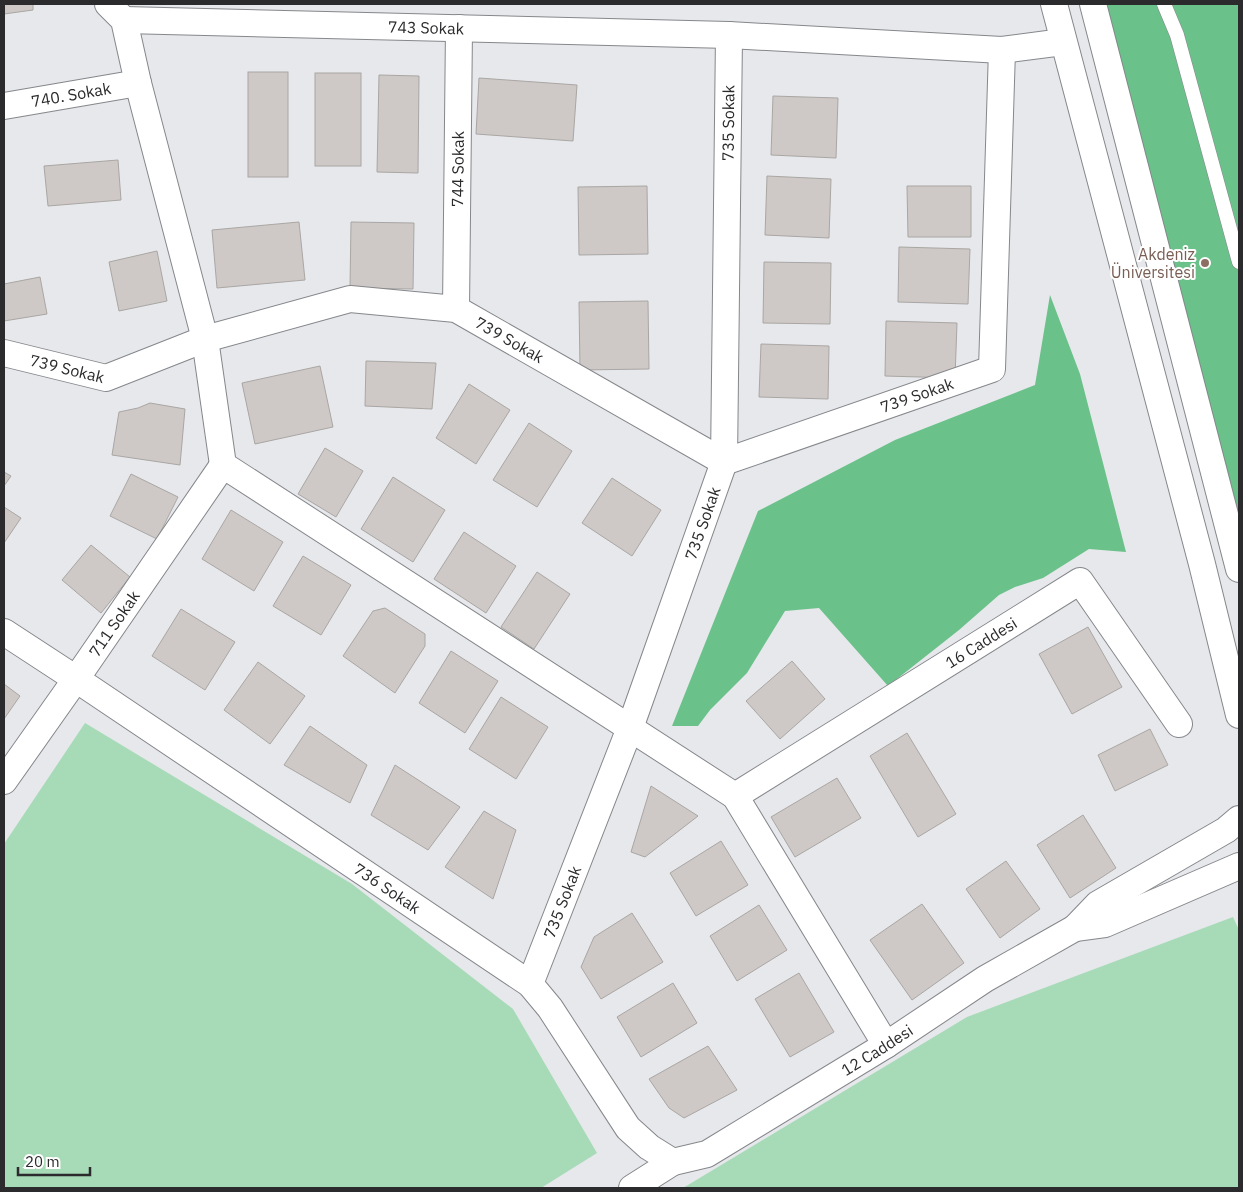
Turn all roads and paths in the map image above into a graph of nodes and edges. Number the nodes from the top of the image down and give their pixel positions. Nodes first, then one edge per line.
1 (1054, 4) edge
2 (1093, 4) edge
3 (1164, 4) edge
4 (116, 12) edge
5 (459, 28) junction
6 (729, 35) junction
7 (1063, 42) junction
8 (1002, 50) junction
9 (138, 83) junction
10 (4, 106) edge
11 (1239, 262) edge
12 (456, 309) junction
13 (205, 339) junction
14 (4, 354) edge
15 (724, 462) junction
16 (223, 465) junction
17 (1239, 569) edge
18 (4, 632) edge
19 (76, 679) junction
20 (1239, 714) edge
21 (1179, 724) dead end
22 (630, 728) junction
23 (4, 781) edge
24 (735, 796) junction
25 (1239, 819) edge
26 (1239, 866) edge
27 (1076, 928) junction
28 (530, 984) junction
29 (886, 1045) junction
30 (673, 1162) junction
31 (632, 1188) edge

1 - 7 street
2 - 17 street
3 - 11 lane
4 - 5 street, 743 Sokak
4 - 9 street
5 - 6 street, 743 Sokak
5 - 12 street, 744 Sokak
6 - 8 street, 743 Sokak
6 - 15 street, 735 Sokak
7 - 8 street, 743 Sokak
7 - 20 street
8 - 15 street, 739 Sokak
9 - 10 street, 740. Sokak
9 - 13 street
12 - 13 street, 739 Sokak
12 - 15 street, 739 Sokak
13 - 14 street, 739 Sokak
13 - 16 street
15 - 22 street, 735 Sokak
16 - 19 street, 711 Sokak
16 - 22 street
18 - 19 street, 736 Sokak
19 - 23 street, 711 Sokak
19 - 28 street, 736 Sokak
21 - 24 street, 16 Caddesi
22 - 24 street
22 - 28 street, 735 Sokak
24 - 29 street
25 - 27 street
26 - 27 street
27 - 29 street, 12 Caddesi
28 - 30 street, 736 Sokak
29 - 30 street, 12 Caddesi
30 - 31 street, 12 Caddesi

